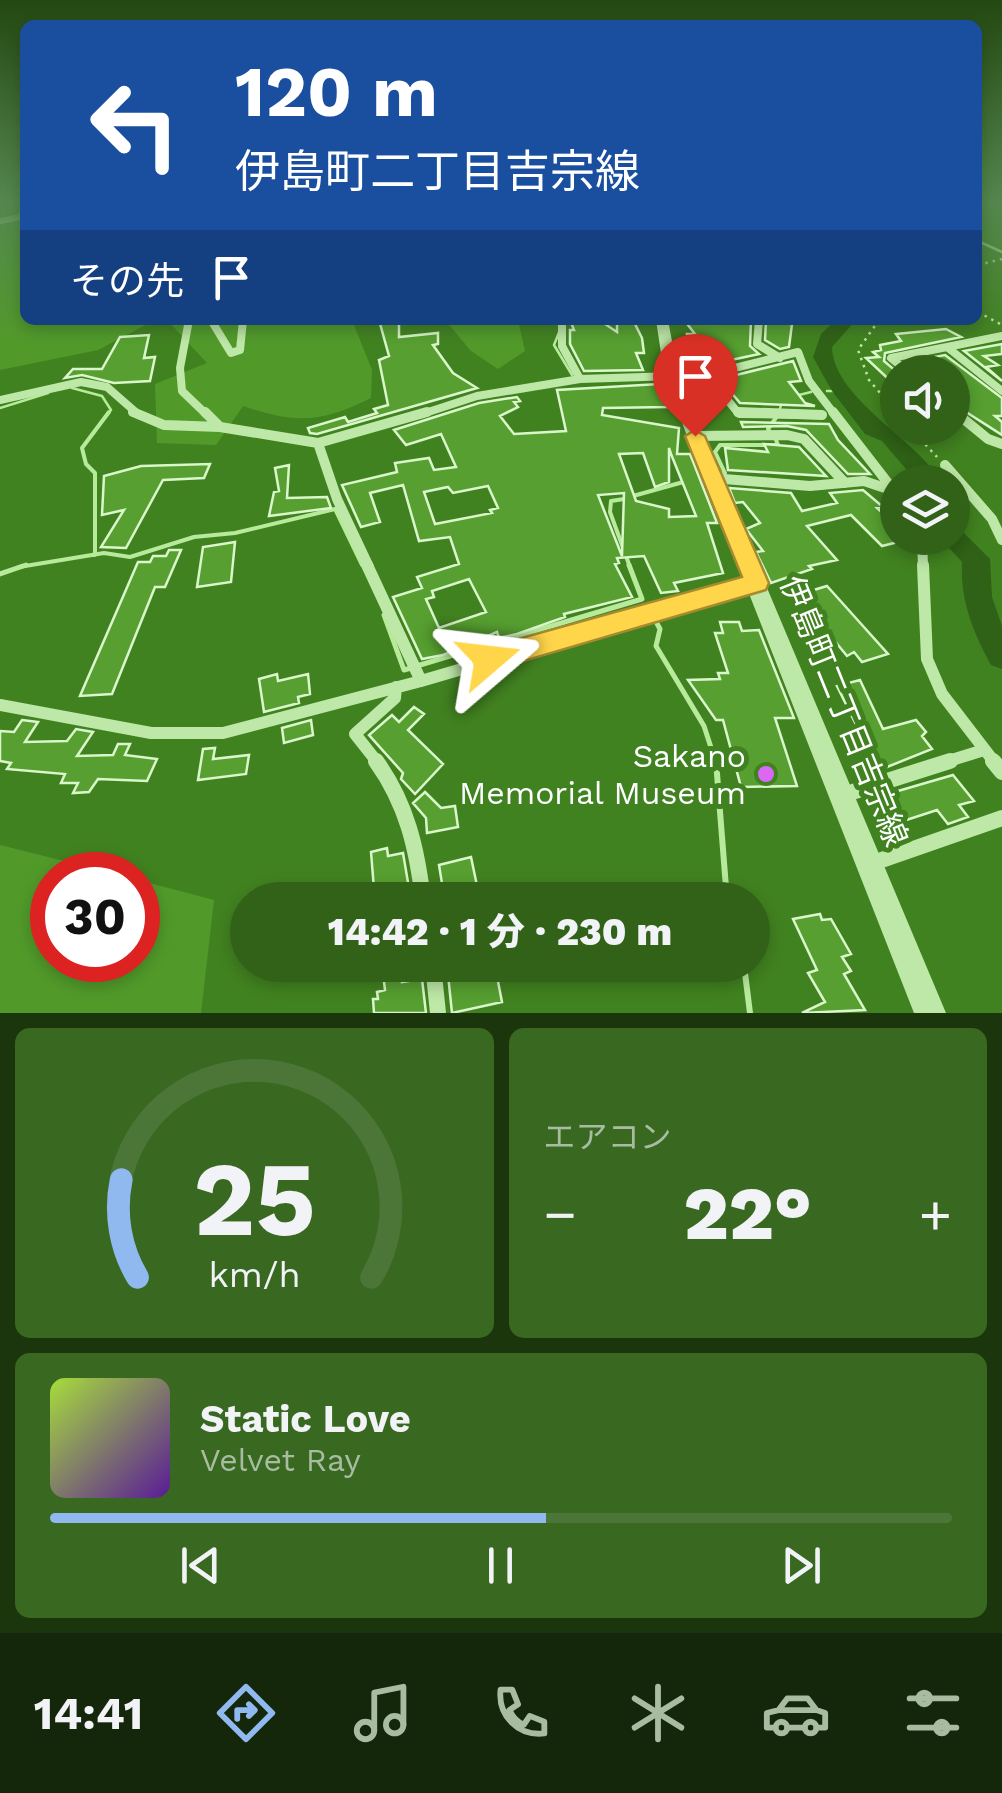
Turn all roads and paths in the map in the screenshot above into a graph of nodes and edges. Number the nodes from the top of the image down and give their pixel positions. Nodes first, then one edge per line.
1 (188, 325) edge
2 (215, 325) edge
3 (243, 325) edge
4 (562, 325) edge
5 (663, 325) edge
6 (758, 325) edge
7 (876, 325) edge
8 (1002, 336) edge
9 (947, 348) junction
10 (893, 355) edge
11 (780, 358) junction
12 (671, 373) junction
13 (707, 375) junction
14 (580, 378) junction
15 (1002, 391) edge
16 (880, 393) edge
17 (0, 400) edge
18 (822, 415) dead end
19 (970, 424) edge
20 (220, 427) junction
21 (695, 436) junction
22 (318, 442) junction
23 (1002, 444) edge
24 (926, 445) edge
25 (945, 465) edge
26 (880, 473) edge
27 (712, 478) junction
28 (844, 483) junction
29 (880, 488) edge
30 (970, 494) edge
31 (1002, 540) edge
32 (923, 555) edge
33 (757, 583) junction
34 (416, 672) junction
35 (396, 687) junction
36 (0, 705) edge
37 (984, 750) junction
38 (1002, 772) edge
39 (844, 795) junction
40 (1002, 818) edge
41 (872, 864) junction
42 (421, 882) edge
43 (435, 982) edge
44 (438, 1013) edge
45 (930, 1013) edge

1 - 20 street
2 - 3 street
4 - 14 street
5 - 12 street, 伊島町二丁目吉宗線
6 - 11 street
7 - 16 path
8 - 9 street
9 - 10 street
9 - 15 street
11 - 13 street
11 - 26 street
12 - 13 street
12 - 14 street
12 - 21 street, 伊島町二丁目吉宗線
13 - 18 street
14 - 22 street
17 - 20 street
19 - 23 street
20 - 22 street
21 - 27 street, 伊島町二丁目吉宗線
21 - 28 street
22 - 34 street
24 - 25 path
27 - 28 street
27 - 33 street, 伊島町二丁目吉宗線
28 - 29 street
30 - 31 street
32 - 37 street
33 - 34 street
33 - 39 street, 伊島町二丁目吉宗線
34 - 35 street
35 - 36 street
35 - 42 street
37 - 38 street
37 - 39 street
39 - 41 street, 伊島町二丁目吉宗線
40 - 41 street
41 - 45 street, 伊島町二丁目吉宗線
43 - 44 street

